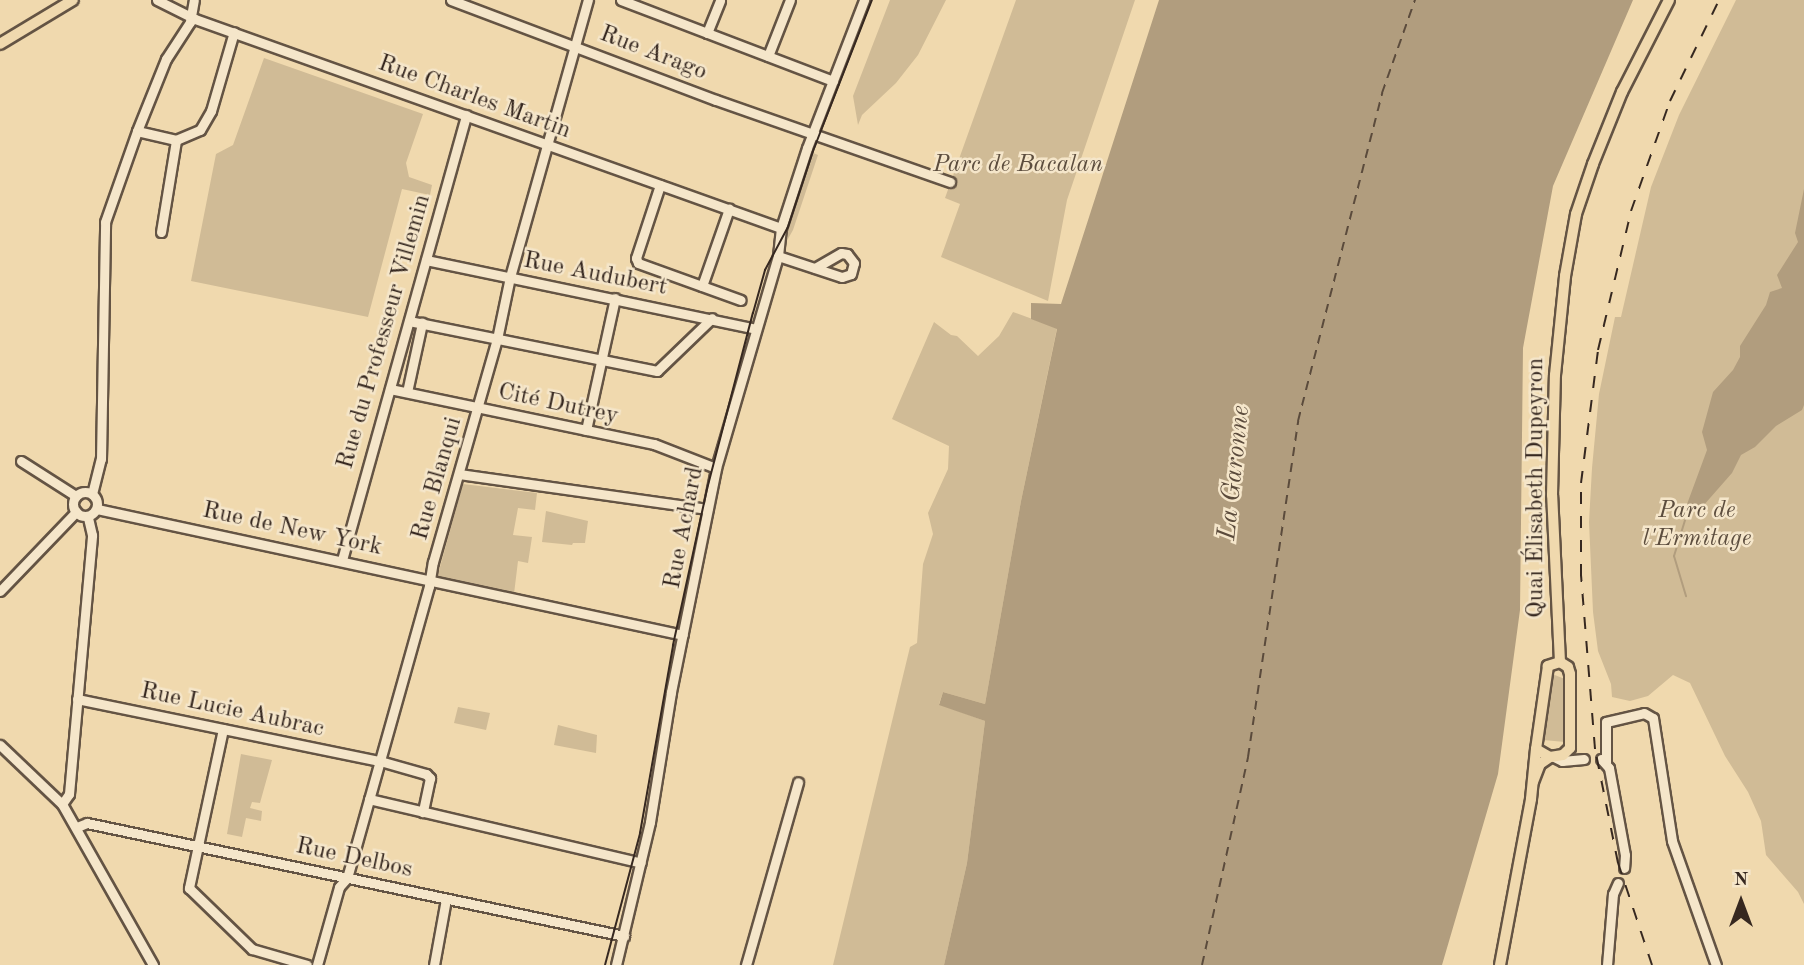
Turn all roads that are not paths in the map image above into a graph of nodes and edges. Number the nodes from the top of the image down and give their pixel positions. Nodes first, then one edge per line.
1 (73, 0) edge
2 (157, 0) edge
3 (194, 0) edge
4 (451, 0) edge
5 (587, 0) edge
6 (621, 0) edge
7 (720, 0) edge
8 (790, 0) edge
9 (864, 0) edge
10 (1669, 0) edge
11 (647, 5) edge
12 (191, 16) junction
13 (234, 32) junction
14 (707, 33) junction
15 (0, 44) edge
16 (575, 45) junction
17 (768, 57) junction
18 (833, 81) junction
19 (466, 115) junction
20 (137, 131) junction
21 (813, 134) junction
22 (176, 140) junction
23 (547, 144) junction
24 (950, 182) dead end
25 (660, 185) junction
26 (729, 209) junction
27 (781, 228) junction
28 (161, 232) dead end
29 (778, 256) junction
30 (426, 260) junction
31 (815, 268) dead end
32 (510, 277) junction
33 (702, 286) junction
34 (615, 298) junction
35 (741, 300) dead end
36 (712, 318) junction
37 (409, 321) junction
38 (422, 323) junction
39 (756, 328) junction
40 (497, 339) junction
41 (602, 360) junction
42 (390, 389) junction
43 (407, 393) junction
44 (478, 408) junction
45 (586, 430) junction
46 (21, 461) dead end
47 (716, 468) junction
48 (459, 474) junction
49 (92, 494) junction
50 (76, 496) junction
51 (97, 509) junction
52 (708, 509) junction
53 (76, 512) junction
54 (88, 516) junction
55 (342, 560) junction
56 (430, 580) junction
57 (0, 591) edge
58 (683, 635) junction
59 (1560, 662) junction
60 (77, 699) junction
61 (223, 729) junction
62 (0, 745) edge
63 (1570, 748) junction
64 (1536, 749) junction
65 (1552, 757) junction
66 (380, 761) junction
67 (798, 782) dead end
68 (1533, 782) junction
69 (369, 799) junction
70 (62, 804) junction
71 (423, 812) junction
72 (77, 827) junction
73 (198, 846) junction
74 (641, 863) junction
75 (1624, 868) dead end
76 (347, 878) junction
77 (1618, 883) dead end
78 (446, 899) junction
79 (624, 936) junction
80 (153, 965) edge
81 (307, 965) edge
82 (317, 965) edge
83 (434, 965) edge
84 (616, 965) edge
85 (746, 965) edge
86 (1500, 965) edge
87 (1608, 965) edge
88 (1716, 965) edge

1 - 15 main road
2 - 12 street, Rue Charles Martin
3 - 12 street
4 - 16 street, Rue Arago
5 - 16 street, Rue Blanqui
6 - 11 street
7 - 14 street
8 - 17 street
9 - 18 street, Rue Achard
10 - 59 main road, Quai Élisabeth Dupeyron
11 - 14 street
12 - 13 street, Rue Charles Martin
12 - 20 street
13 - 19 street, Rue Charles Martin
13 - 22 street
14 - 17 street
16 - 21 street, Rue Arago
16 - 23 street, Rue Blanqui
17 - 18 street
18 - 21 street, Rue Achard
19 - 23 street, Rue Charles Martin
19 - 30 street, Rue du Professeur Villemin
20 - 22 street
20 - 49 street
21 - 24 street, Rue Arago
21 - 27 street, Rue Achard
22 - 28 street
23 - 25 street, Rue Charles Martin
23 - 32 street, Rue Blanqui
25 - 26 street, Rue Charles Martin
25 - 33 street
26 - 27 street, Rue Charles Martin
26 - 33 street
27 - 29 street, Rue Achard
29 - 31 street
29 - 39 street, Rue Achard
30 - 32 street, Rue Audubert
30 - 37 street, Rue du Professeur Villemin
32 - 34 street, Rue Audubert
32 - 40 street, Rue Blanqui
33 - 35 street
34 - 36 street, Rue Audubert
34 - 41 street
36 - 39 street, Rue Audubert
36 - 41 street
37 - 38 street
37 - 42 street, Rue du Professeur Villemin
38 - 40 street
38 - 43 street
39 - 47 street, Rue Achard
40 - 41 street
40 - 44 street, Rue Blanqui
41 - 45 street
42 - 43 street, Cité Dutrey
42 - 55 street, Rue du Professeur Villemin
43 - 44 street, Cité Dutrey
44 - 45 street, Cité Dutrey
44 - 48 street, Rue Blanqui
45 - 47 street, Cité Dutrey
46 - 50 street
47 - 52 street, Rue Achard
48 - 52 street
48 - 56 street, Rue Blanqui
49 - 50 street
49 - 51 street
50 - 53 street
51 - 54 street
51 - 55 street, Rue de New York
52 - 58 street, Rue Achard
53 - 54 street
53 - 57 street
54 - 60 street
55 - 56 street, Rue de New York
56 - 58 street, Rue de New York
56 - 66 street, Rue Blanqui
58 - 74 street, Rue Achard
59 - 63 main road, Quai Élisabeth Dupeyron
59 - 64 main road
60 - 61 street, Rue Lucie Aubrac
60 - 70 street
61 - 66 street, Rue Lucie Aubrac
61 - 73 street
62 - 70 street
63 - 65 main road
63 - 65 street
64 - 65 main road
64 - 68 main road
65 - 68 main road
66 - 69 street, Rue Blanqui
66 - 71 street, Rue Lucie Aubrac
67 - 85 street
68 - 86 main road
69 - 71 street
69 - 76 street, Rue Blanqui
70 - 72 street
71 - 74 street
72 - 73 street, Rue Delbos
72 - 80 street
73 - 76 street, Rue Delbos
73 - 81 street
74 - 79 street, Rue Achard
75 - 88 street
76 - 78 street, Rue Delbos
76 - 82 street, Rue Blanqui
77 - 87 street
78 - 79 street, Rue Delbos
78 - 83 street
79 - 84 street, Rue Achard

